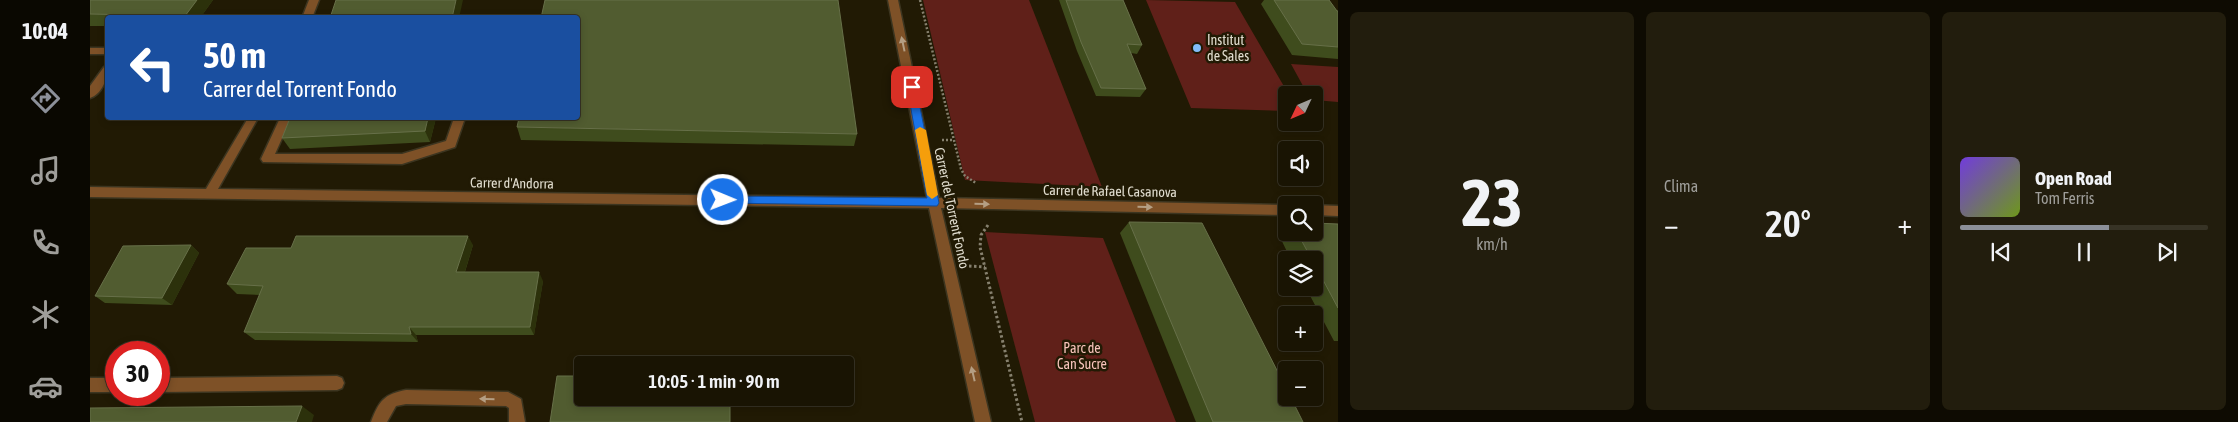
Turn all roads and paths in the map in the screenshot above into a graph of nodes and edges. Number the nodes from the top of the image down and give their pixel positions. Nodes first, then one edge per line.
1 (314, 0) edge
2 (893, 0) edge
3 (920, 0) edge
4 (308, 15) edge
5 (90, 51) edge
6 (105, 51) edge
7 (105, 74) edge
8 (90, 94) edge
9 (252, 120) edge
10 (284, 120) edge
11 (458, 120) edge
12 (90, 192) edge
13 (209, 194) junction
14 (934, 203) junction
15 (989, 204) junction
16 (1278, 210) edge
17 (1323, 210) edge
18 (1338, 211) edge
19 (337, 383) dead end
20 (170, 384) edge
21 (90, 385) edge
22 (105, 385) edge
23 (379, 422) edge
24 (516, 422) edge
25 (983, 422) edge
26 (1022, 422) edge

1 - 4 street
14 -> 2 street, Carrer del Torrent Fondo
3 - 15 path
5 - 6 street
7 - 8 street
9 - 13 street
10 - 11 street
12 - 13 street, Carrer d'Andorra
13 - 14 street, Carrer d'Andorra
14 -> 15 street, Carrer de Rafael Casanova
25 -> 14 street, Carrer del Torrent Fondo
15 -> 16 street, Carrer de Rafael Casanova
15 - 26 path
17 - 18 street
19 - 20 street
21 - 22 street
24 -> 23 street

